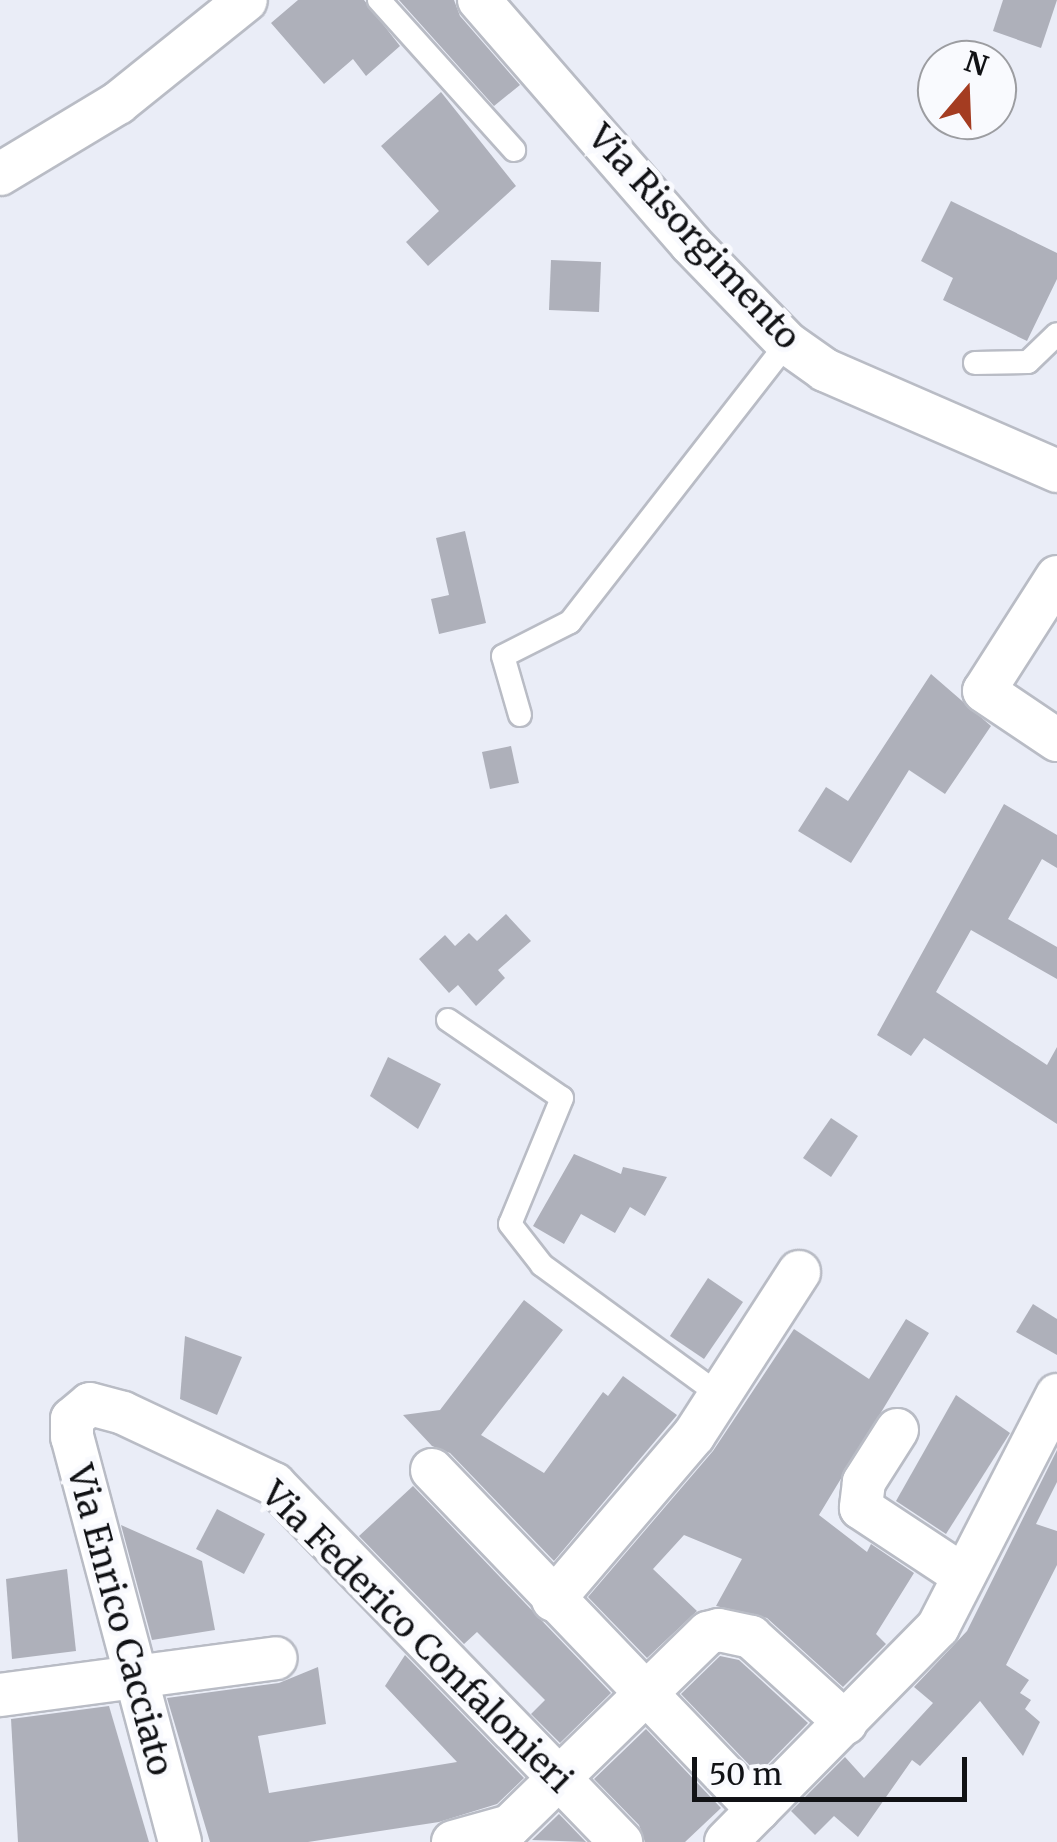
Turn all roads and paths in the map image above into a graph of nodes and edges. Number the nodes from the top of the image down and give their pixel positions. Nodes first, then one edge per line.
1 (246, 0) edge
2 (379, 0) edge
3 (478, 0) edge
4 (207, 15) edge
5 (514, 150) dead end
6 (0, 174) edge
7 (1057, 334) edge
8 (786, 343) junction
9 (975, 363) dead end
10 (1057, 470) edge
11 (1057, 577) edge
12 (520, 715) dead end
13 (1057, 740) edge
14 (448, 1020) dead end
15 (799, 1272) dead end
16 (1057, 1395) edge
17 (720, 1396) junction
18 (90, 1404) joint
19 (896, 1430) dead end
20 (432, 1470) dead end
21 (964, 1576) junction
22 (553, 1600) junction
23 (276, 1658) dead end
24 (135, 1676) junction
25 (0, 1694) edge
26 (645, 1694) junction
27 (846, 1724) junction
28 (560, 1778) junction
29 (758, 1810) junction
30 (180, 1842) edge
31 (453, 1842) edge
32 (621, 1842) edge
33 (726, 1842) edge

1 - 4 street
2 - 5 lane
3 - 8 street, Via Risorgimento
4 - 6 street
7 - 9 lane
8 - 10 street, Via Risorgimento
8 - 12 lane
11 - 13 street
14 - 17 lane
15 - 17 street
16 - 21 street
17 - 22 street
18 - 24 street, Via Enrico Cacciato
18 - 28 street, Via Federico Confalonieri
19 - 21 street
20 - 22 street
21 - 27 street
22 - 26 street
23 - 24 street
24 - 25 street
24 - 30 street, Via Enrico Cacciato
26 - 27 street
26 - 28 street
26 - 29 street
27 - 29 street
28 - 31 street
28 - 32 street, Via Federico Confalonieri
29 - 33 street

